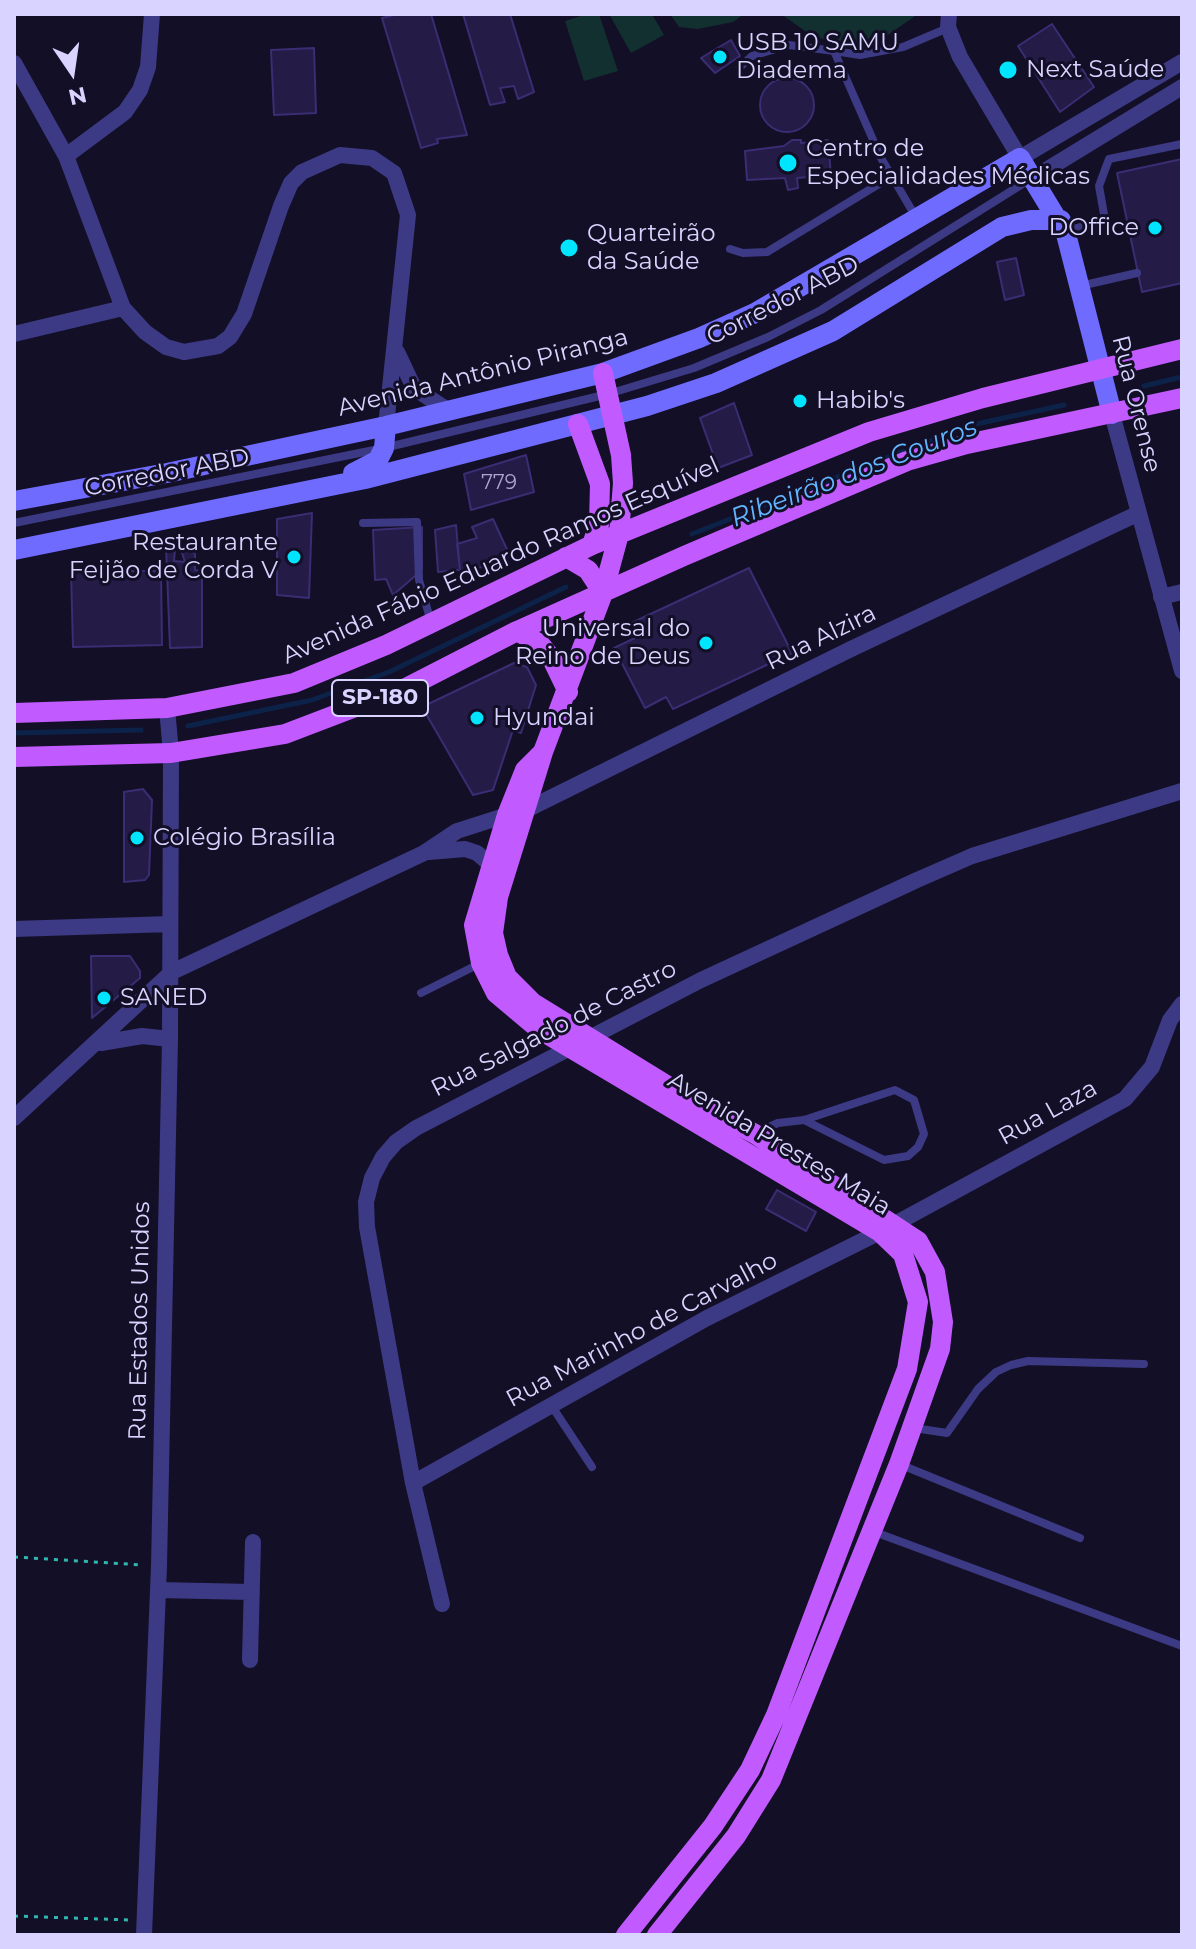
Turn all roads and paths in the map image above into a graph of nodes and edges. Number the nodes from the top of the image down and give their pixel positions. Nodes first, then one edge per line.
1 (152, 14) edge
2 (949, 21) edge
3 (834, 51) junction
4 (1182, 62) edge
5 (14, 63) edge
6 (740, 67) dead end
7 (1182, 87) edge
8 (1182, 144) edge
9 (66, 156) junction
10 (1020, 158) junction
11 (892, 176) junction
12 (1033, 178) junction
13 (918, 220) junction
14 (1063, 226) junction
15 (730, 249) dead end
16 (1137, 273) dead end
17 (1079, 286) junction
18 (123, 308) junction
19 (14, 334) edge
20 (395, 346) junction
21 (1182, 349) edge
22 (1100, 368) junction
23 (603, 373) junction
24 (608, 394) junction
25 (1182, 398) edge
26 (449, 411) junction
27 (1112, 414) junction
28 (613, 416) junction
29 (578, 424) junction
30 (386, 426) junction
31 (384, 448) junction
32 (297, 493) junction
33 (14, 501) edge
34 (1137, 514) junction
35 (14, 523) edge
36 (363, 523) dead end
37 (619, 534) junction
38 (592, 545) junction
39 (14, 550) edge
40 (566, 557) junction
41 (1182, 592) edge
42 (603, 593) junction
43 (1161, 597) junction
44 (431, 623) junction
45 (517, 631) junction
46 (1182, 671) edge
47 (568, 692) junction
48 (167, 708) junction
49 (14, 713) edge
50 (543, 752) junction
51 (171, 753) junction
52 (14, 757) edge
53 (1182, 791) edge
54 (528, 809) junction
55 (507, 815) junction
56 (520, 837) junction
57 (424, 853) junction
58 (491, 865) junction
59 (170, 924) junction
60 (14, 929) edge
61 (490, 959) junction
62 (172, 972) junction
63 (421, 993) dead end
64 (1182, 1004) edge
65 (170, 1039) junction
66 (580, 1042) junction
67 (95, 1045) junction
68 (14, 1118) edge
69 (804, 1120) junction
70 (755, 1134) junction
71 (745, 1153) junction
72 (888, 1228) junction
73 (1144, 1364) dead end
74 (551, 1405) junction
75 (912, 1427) junction
76 (899, 1464) junction
77 (592, 1467) dead end
78 (413, 1483) junction
79 (872, 1531) junction
80 (1080, 1538) dead end
81 (253, 1542) dead end
82 (14, 1557) edge
83 (159, 1566) junction
84 (158, 1590) junction
85 (252, 1592) junction
86 (442, 1604) dead end
87 (1182, 1646) edge
88 (250, 1660) dead end
89 (14, 1916) edge
90 (145, 1928) edge
91 (626, 1935) edge
92 (657, 1935) edge

1 - 9 street
2 - 3 lane
2 - 10 street
3 - 6 lane
3 - 11 lane
4 - 10 street, Avenida Antônio Piranga
5 - 9 street
7 - 12 street
8 - 14 lane
9 - 18 street
10 - 12 main road, Rua Orense
10 - 13 main road, Avenida Antônio Piranga
11 - 13 lane
11 - 15 lane
12 - 14 main road, Rua Orense
12 - 24 lane, Corredor ABD
13 - 23 main road, Avenida Antônio Piranga
14 - 17 main road, Rua Orense
14 - 28 main road
16 - 17 lane
17 - 22 main road, Rua Orense
18 - 19 street
18 - 20 street
20 - 26 street
20 - 30 street
21 - 22 main road, Avenida Fábio Eduardo Ramos Esquível / SP-180
22 - 27 main road, Rua Orense
22 - 37 main road, Avenida Fábio Eduardo Ramos Esquível / SP-180
23 - 24 main road, Avenida Prestes Maia
23 - 26 main road, Avenida Antônio Piranga
24 - 28 main road, Avenida Prestes Maia
24 - 31 lane, Corredor ABD
25 - 27 main road, SP-180
26 - 30 main road, Avenida Antônio Piranga
27 - 34 street, Rua Orense
27 - 42 main road, SP-180
28 - 29 main road
28 - 37 main road, Avenida Prestes Maia
29 - 32 main road
29 - 38 main road
30 - 31 main road
30 - 33 main road, Avenida Antônio Piranga
31 - 32 main road
31 - 35 lane, Corredor ABD
32 - 39 main road
34 - 43 street, Rua Orense
34 - 54 street, Rua Alzira
36 - 44 lane
37 - 38 main road, Avenida Fábio Eduardo Ramos Esquível / SP-180
37 - 42 main road, Avenida Prestes Maia
38 - 40 main road, Avenida Fábio Eduardo Ramos Esquível / SP-180
40 - 42 main road
40 - 44 main road, Avenida Fábio Eduardo Ramos Esquível / SP-180
41 - 43 street
42 - 45 main road, SP-180
42 - 47 main road, Avenida Prestes Maia
43 - 46 street, Rua Orense
44 - 48 main road, Avenida Fábio Eduardo Ramos Esquível / SP-180
45 - 47 main road
45 - 51 main road, SP-180
47 - 50 main road, Avenida Prestes Maia
48 - 49 main road, Avenida Fábio Eduardo Ramos Esquível / SP-180
48 - 51 street, Rua Estados Unidos
50 - 54 main road, Avenida Prestes Maia
50 - 55 main road, Avenida Prestes Maia
51 - 52 main road, SP-180
51 - 59 street, Rua Estados Unidos
53 - 66 street, Rua Salgado de Castro
54 - 56 main road, Avenida Prestes Maia
55 - 56 main road
55 - 57 street
55 - 58 main road, Avenida Prestes Maia
56 - 61 main road, Avenida Prestes Maia
57 - 58 street
57 - 62 street
58 - 61 main road, Avenida Prestes Maia
59 - 60 street
59 - 62 street, Rua Estados Unidos
61 - 63 lane
61 - 66 main road, Avenida Prestes Maia
62 - 65 street, Rua Estados Unidos
62 - 67 street
64 - 72 street, Rua Laza
65 - 67 street
65 - 83 street, Rua Estados Unidos
66 - 70 main road, Avenida Prestes Maia
66 - 71 main road, Avenida Prestes Maia
66 - 78 street, Rua Salgado de Castro
67 - 68 street
69 - 69 lane
69 - 70 lane
70 - 71 lane
70 - 72 main road, Avenida Prestes Maia
71 - 72 main road, Avenida Prestes Maia
72 - 74 street, Rua Marinho de Carvalho
72 - 75 main road, Avenida Prestes Maia
72 - 91 main road, Avenida Prestes Maia
73 - 75 lane
74 - 77 lane
74 - 78 street, Rua Marinho de Carvalho
75 - 76 main road, Avenida Prestes Maia
76 - 79 main road, Avenida Prestes Maia
76 - 80 lane
78 - 86 street, Rua Salgado de Castro
79 - 87 lane
79 - 92 main road, Avenida Prestes Maia
81 - 85 street
82 - 83 path
83 - 84 street, Rua Estados Unidos
84 - 85 street
84 - 90 street, Rua Estados Unidos
85 - 88 street
89 - 90 path

